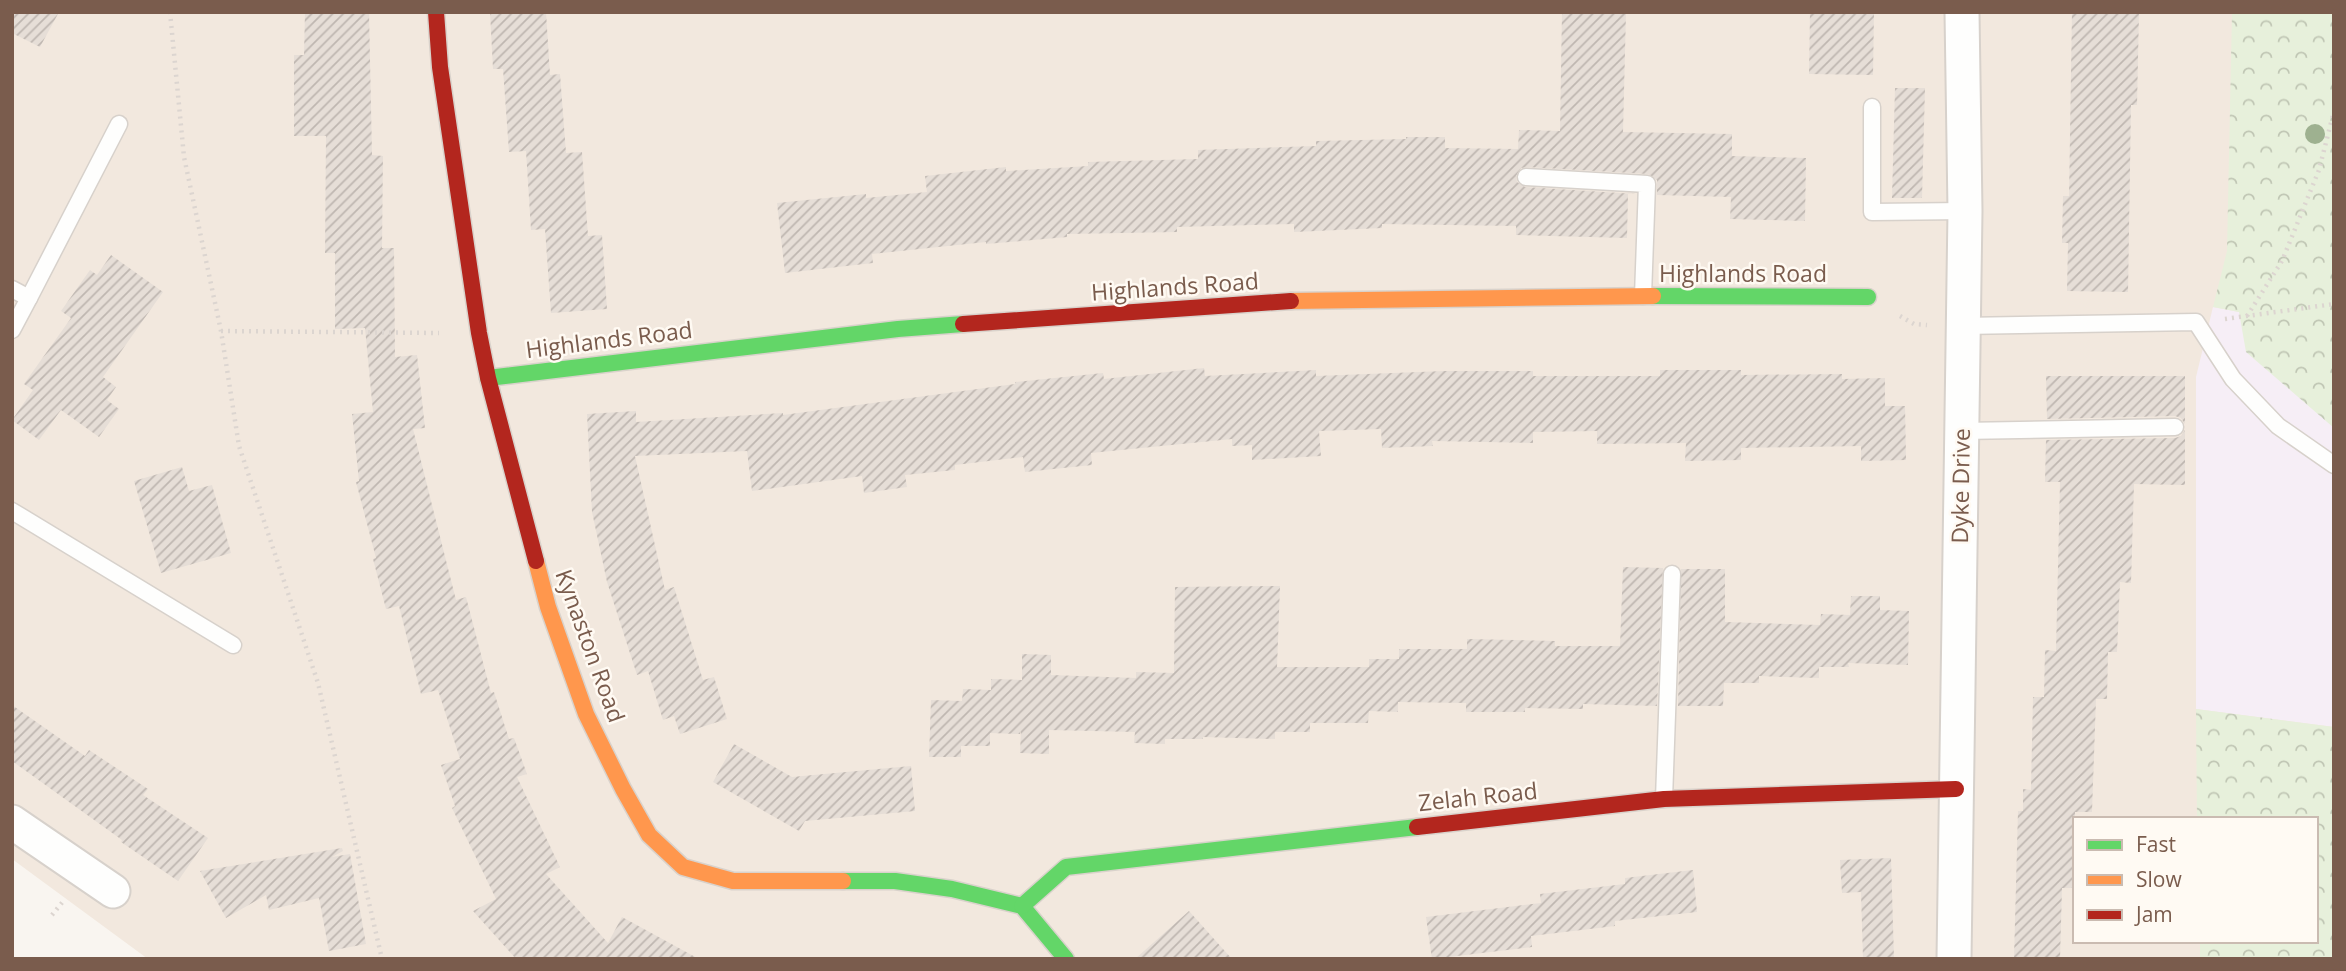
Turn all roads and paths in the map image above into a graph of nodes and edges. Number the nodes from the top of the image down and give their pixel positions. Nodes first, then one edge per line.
1 (170, 12) edge
2 (436, 12) edge
3 (1962, 12) edge
4 (1872, 107) dead end
5 (2334, 111) edge
6 (119, 124) dead end
7 (1525, 177) dead end
8 (1965, 211) junction
9 (12, 289) edge
10 (1643, 296) junction
11 (1868, 297) joint
12 (29, 298) junction
13 (2334, 304) edge
14 (2247, 316) junction
15 (2196, 322) junction
16 (1963, 326) junction
17 (12, 330) edge
18 (221, 331) junction
19 (479, 333) junction
20 (488, 377) junction
21 (2175, 427) dead end
22 (1962, 431) junction
23 (2334, 465) edge
24 (12, 511) edge
25 (1672, 574) dead end
26 (233, 645) dead end
27 (1956, 789) junction
28 (1664, 799) junction
29 (12, 822) edge
30 (113, 891) dead end
31 (1022, 906) junction
32 (382, 959) edge
33 (1066, 959) edge
34 (1954, 959) edge

1 - 18 path
2 - 19 street, Kynaston Road
3 - 8 street, Dyke Drive
4 - 8 lane
5 - 14 path
6 - 12 lane
7 - 10 lane
8 - 16 street, Dyke Drive
9 - 12 lane
10 - 11 street, Highlands Road
10 - 20 street, Highlands Road
11 - 16 path
12 - 17 lane
13 - 14 path
14 - 15 path
15 - 16 lane
15 - 23 lane
16 - 22 street, Dyke Drive
18 - 19 path
18 - 32 path
19 - 20 street, Kynaston Road
20 - 31 street, Kynaston Road
21 - 22 lane
22 - 27 street, Dyke Drive
24 - 26 lane
25 - 28 lane
27 - 28 street, Zelah Road
27 - 34 street, Dyke Drive
28 - 31 street, Zelah Road
29 - 30 street
31 - 33 street

